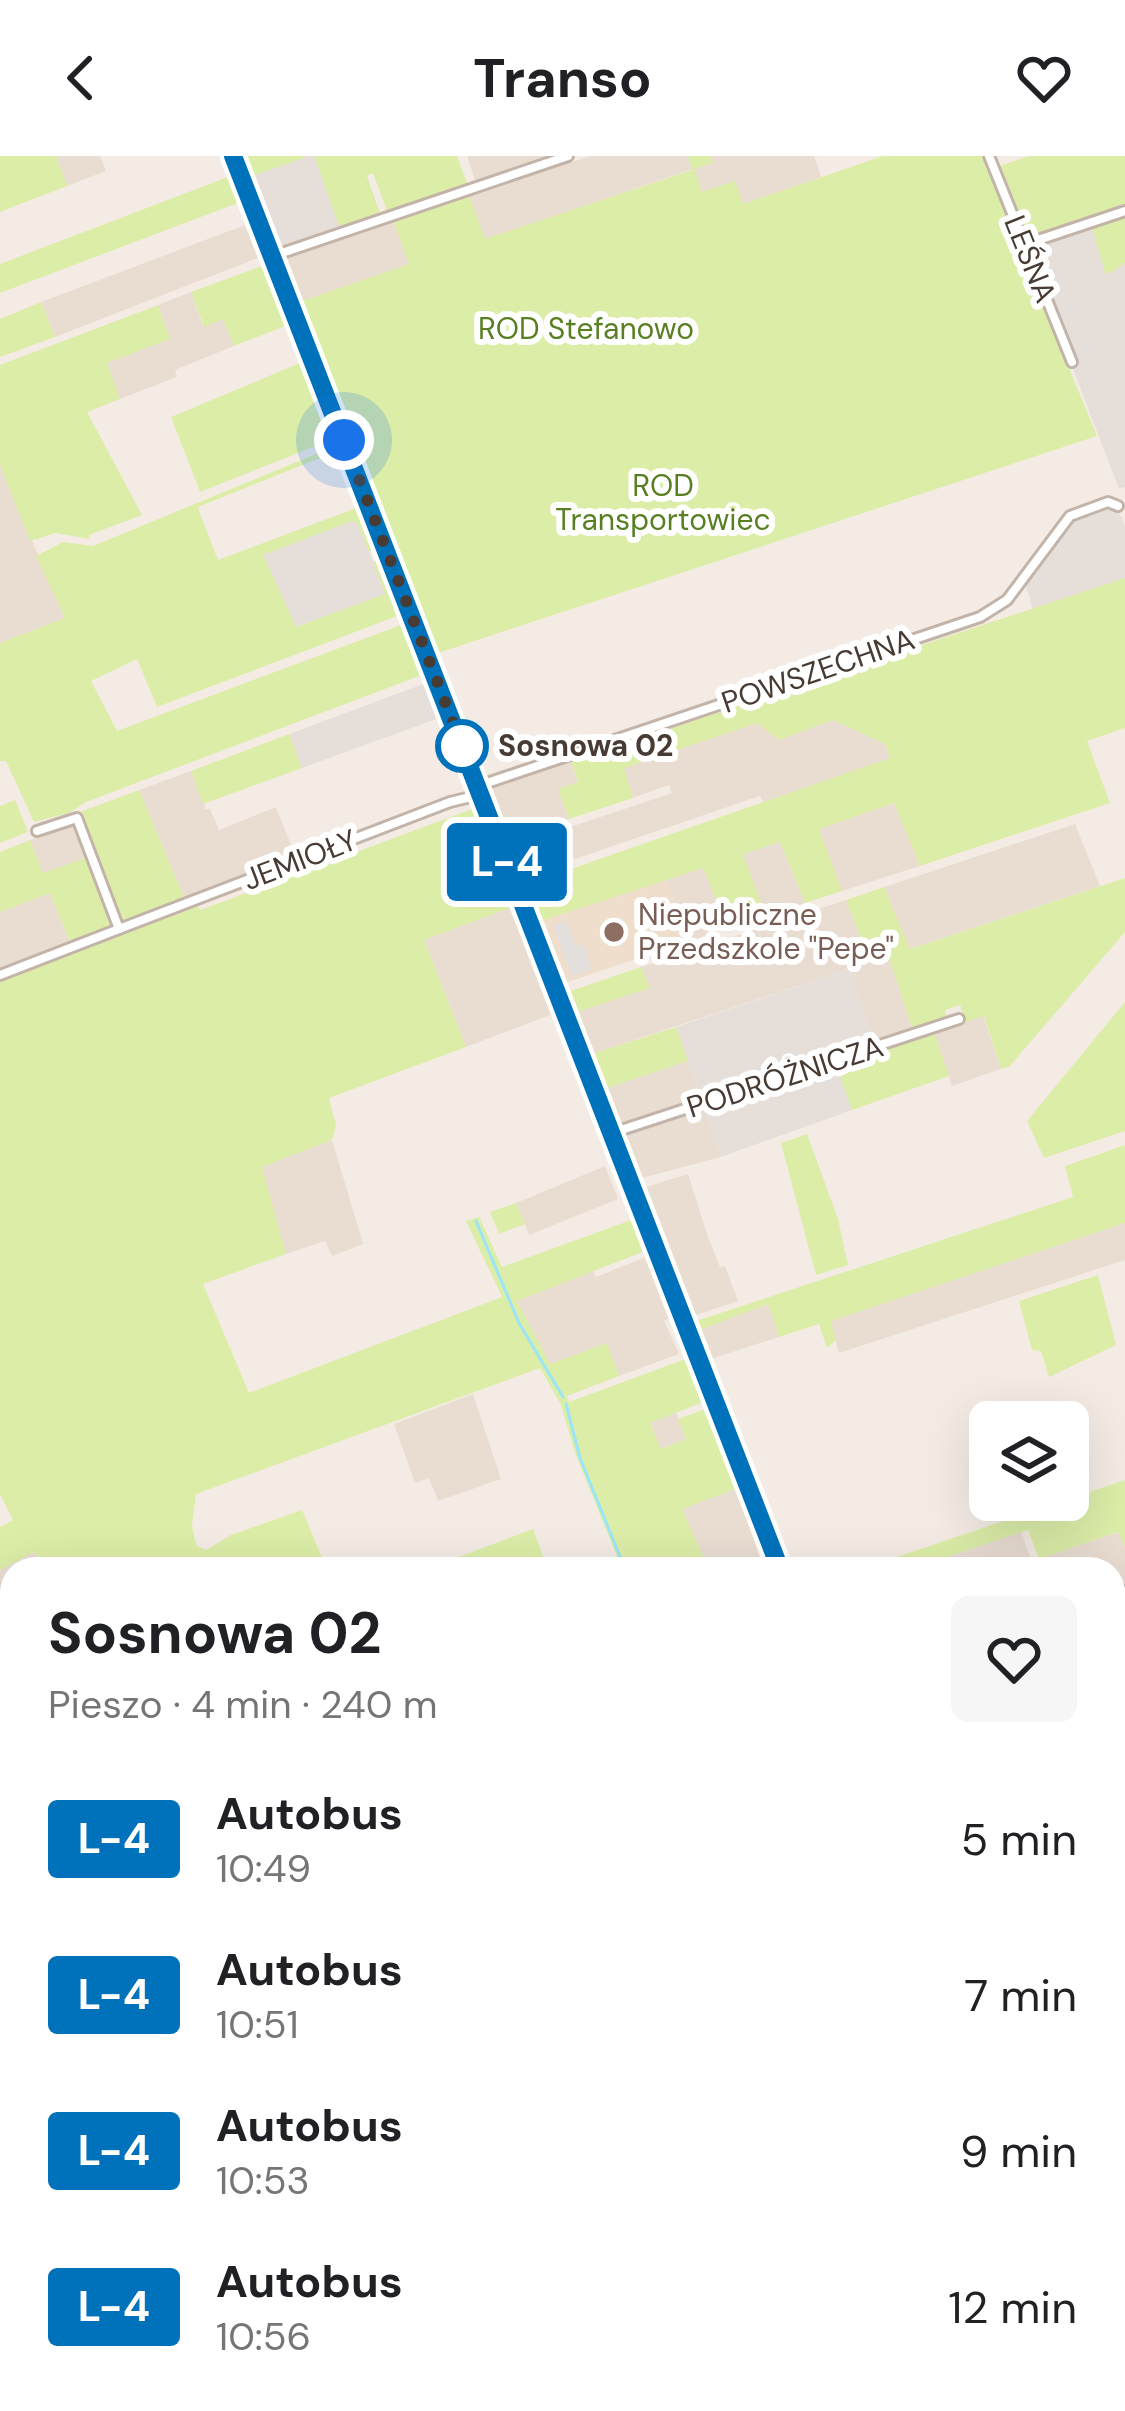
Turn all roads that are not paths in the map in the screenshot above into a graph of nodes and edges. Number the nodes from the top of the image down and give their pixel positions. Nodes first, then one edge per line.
1 (232, 156) edge
2 (568, 156) edge
3 (989, 156) edge
4 (1125, 212) edge
5 (1021, 238) junction
6 (273, 256) junction
7 (1072, 362) dead end
8 (1118, 506) dead end
9 (479, 790) junction
10 (37, 831) dead end
11 (119, 928) junction
12 (0, 975) edge
13 (959, 1019) dead end
14 (610, 1133) junction
15 (775, 1557) edge

1 - 6 street
2 - 6 street
3 - 5 street, LEŚNA
4 - 5 street
5 - 7 street, LEŚNA
6 - 9 street
8 - 9 street, POWSZECHNA
9 - 11 street, JEMIOŁY
9 - 14 street
10 - 11 street
11 - 12 street, JEMIOŁY
13 - 14 street, PODRÓŻNICZA
14 - 15 street

